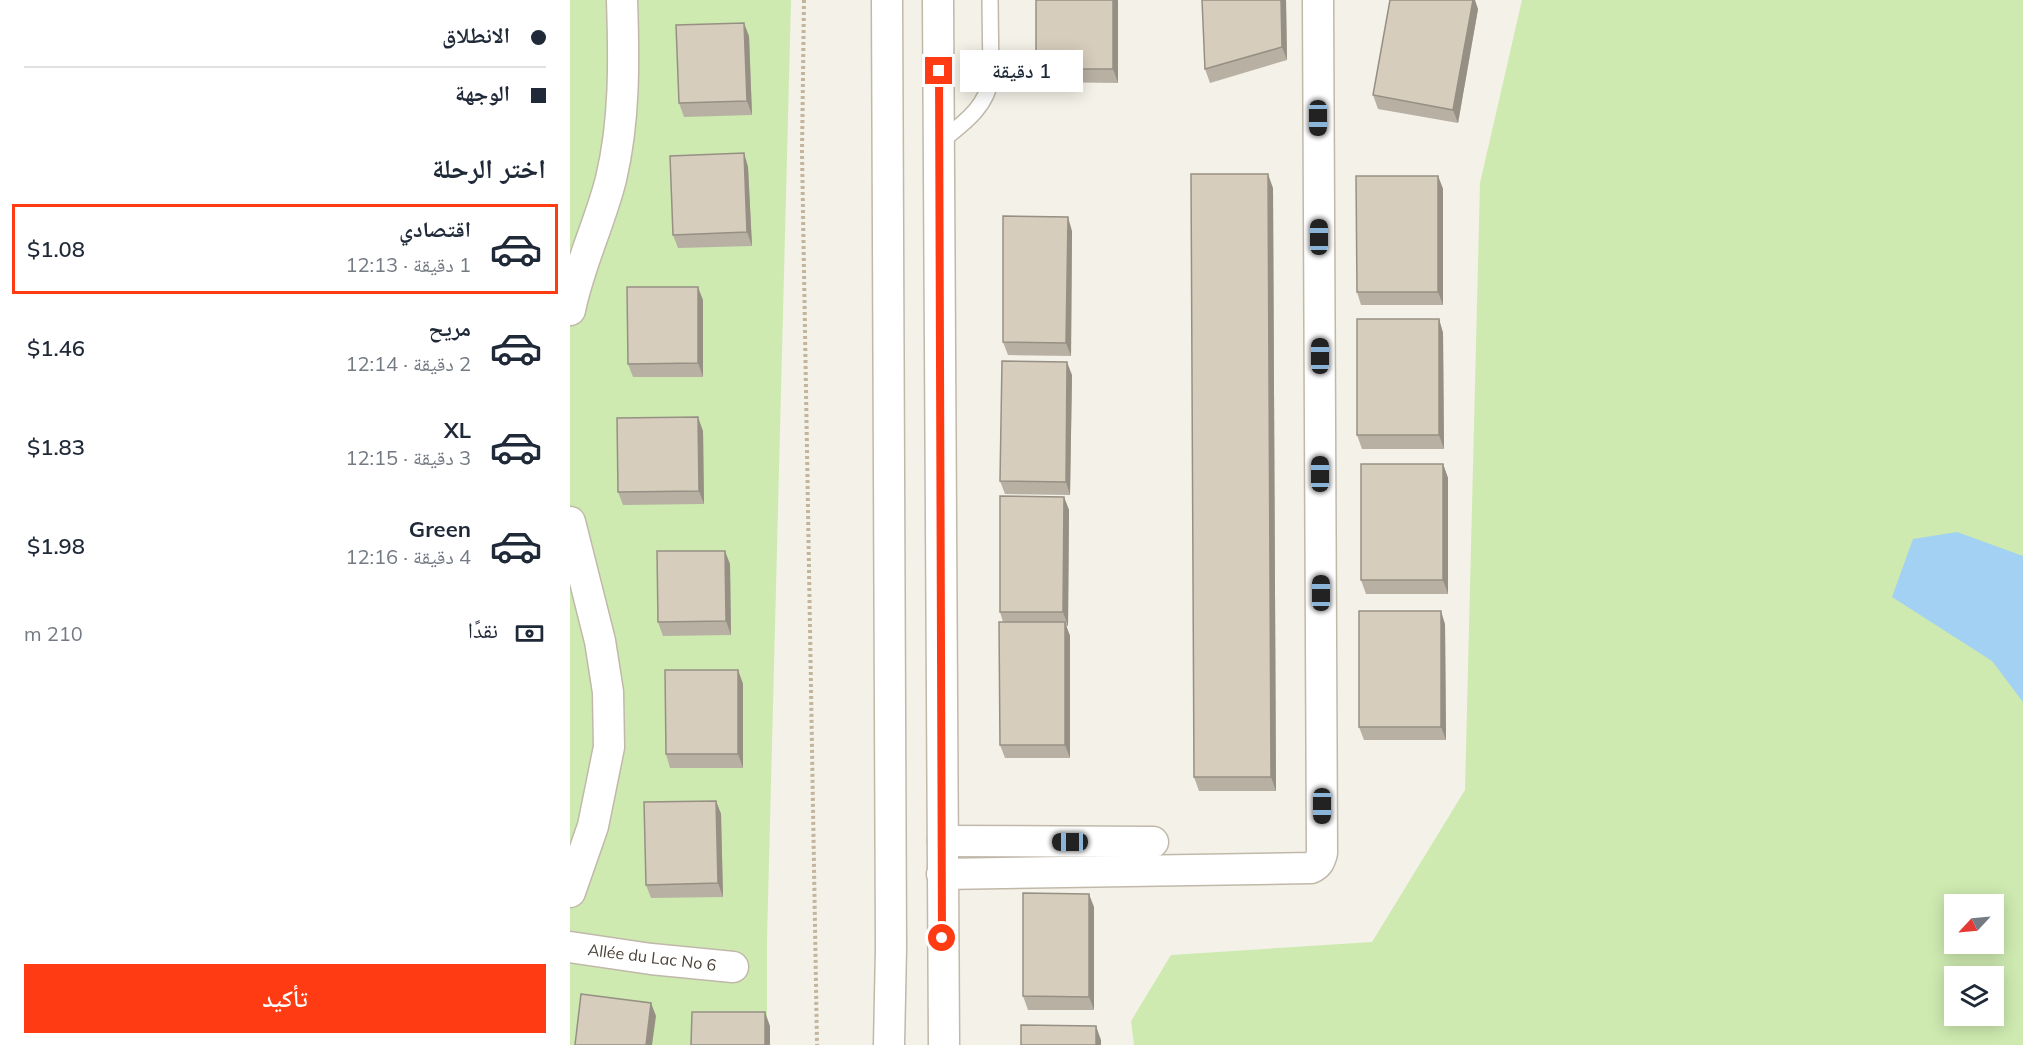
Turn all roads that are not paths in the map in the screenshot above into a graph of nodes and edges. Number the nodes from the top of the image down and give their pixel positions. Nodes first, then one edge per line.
1 (622, 0) edge
2 (887, 0) edge
3 (938, 0) edge
4 (990, 0) edge
5 (1318, 0) edge
6 (939, 142) junction
7 (570, 310) edge
8 (570, 522) edge
9 (943, 841) junction
10 (1153, 842) dead end
11 (942, 874) junction
12 (570, 892) edge
13 (570, 947) edge
14 (733, 967) dead end
15 (889, 1045) edge
16 (944, 1045) edge

1 - 7 street
2 - 15 street
3 - 6 street
4 - 6 lane
5 - 11 street
6 - 9 street
8 - 12 street
9 - 10 street
9 - 11 street
11 - 16 street
13 - 14 street, Allée du Lac No 6

